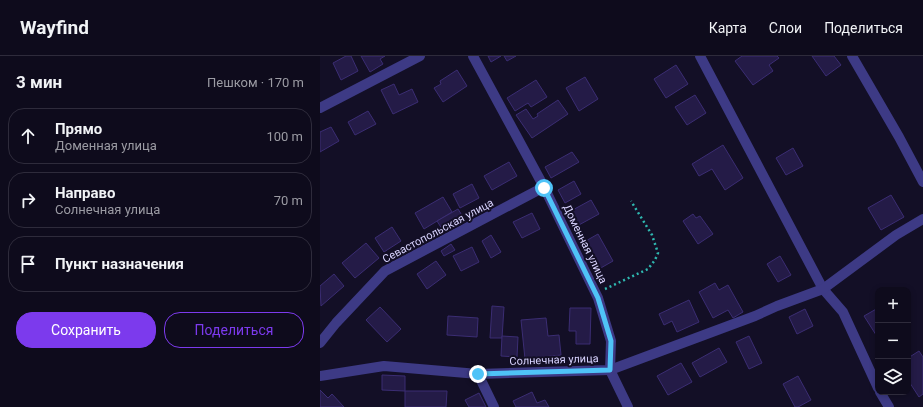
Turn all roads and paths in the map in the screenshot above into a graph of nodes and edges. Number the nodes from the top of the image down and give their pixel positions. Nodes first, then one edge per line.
1 (420, 56) edge
2 (473, 56) edge
3 (700, 56) edge
4 (852, 56) edge
5 (320, 108) edge
6 (923, 182) edge
7 (544, 188) junction
8 (631, 201) dead end
9 (923, 219) edge
10 (823, 289) junction
11 (596, 293) junction
12 (320, 343) edge
13 (610, 370) junction
14 (478, 374) junction
15 (320, 376) edge
16 (875, 381) edge
17 (882, 395) edge
18 (494, 407) edge
19 (628, 407) edge
20 (890, 407) edge

1 - 5 street
2 - 7 street, Доменная улица
3 - 10 street
4 - 6 street
7 - 11 street, Доменная улица
7 - 12 street, Севастопольская улица
8 - 11 path
9 - 10 street, Солнечная улица
10 - 13 street, Солнечная улица
10 - 16 street
11 - 13 street, Доменная улица
13 - 14 street, Солнечная улица
13 - 19 street, Доменная улица
14 - 15 street, Солнечная улица
14 - 18 street
17 - 20 street

